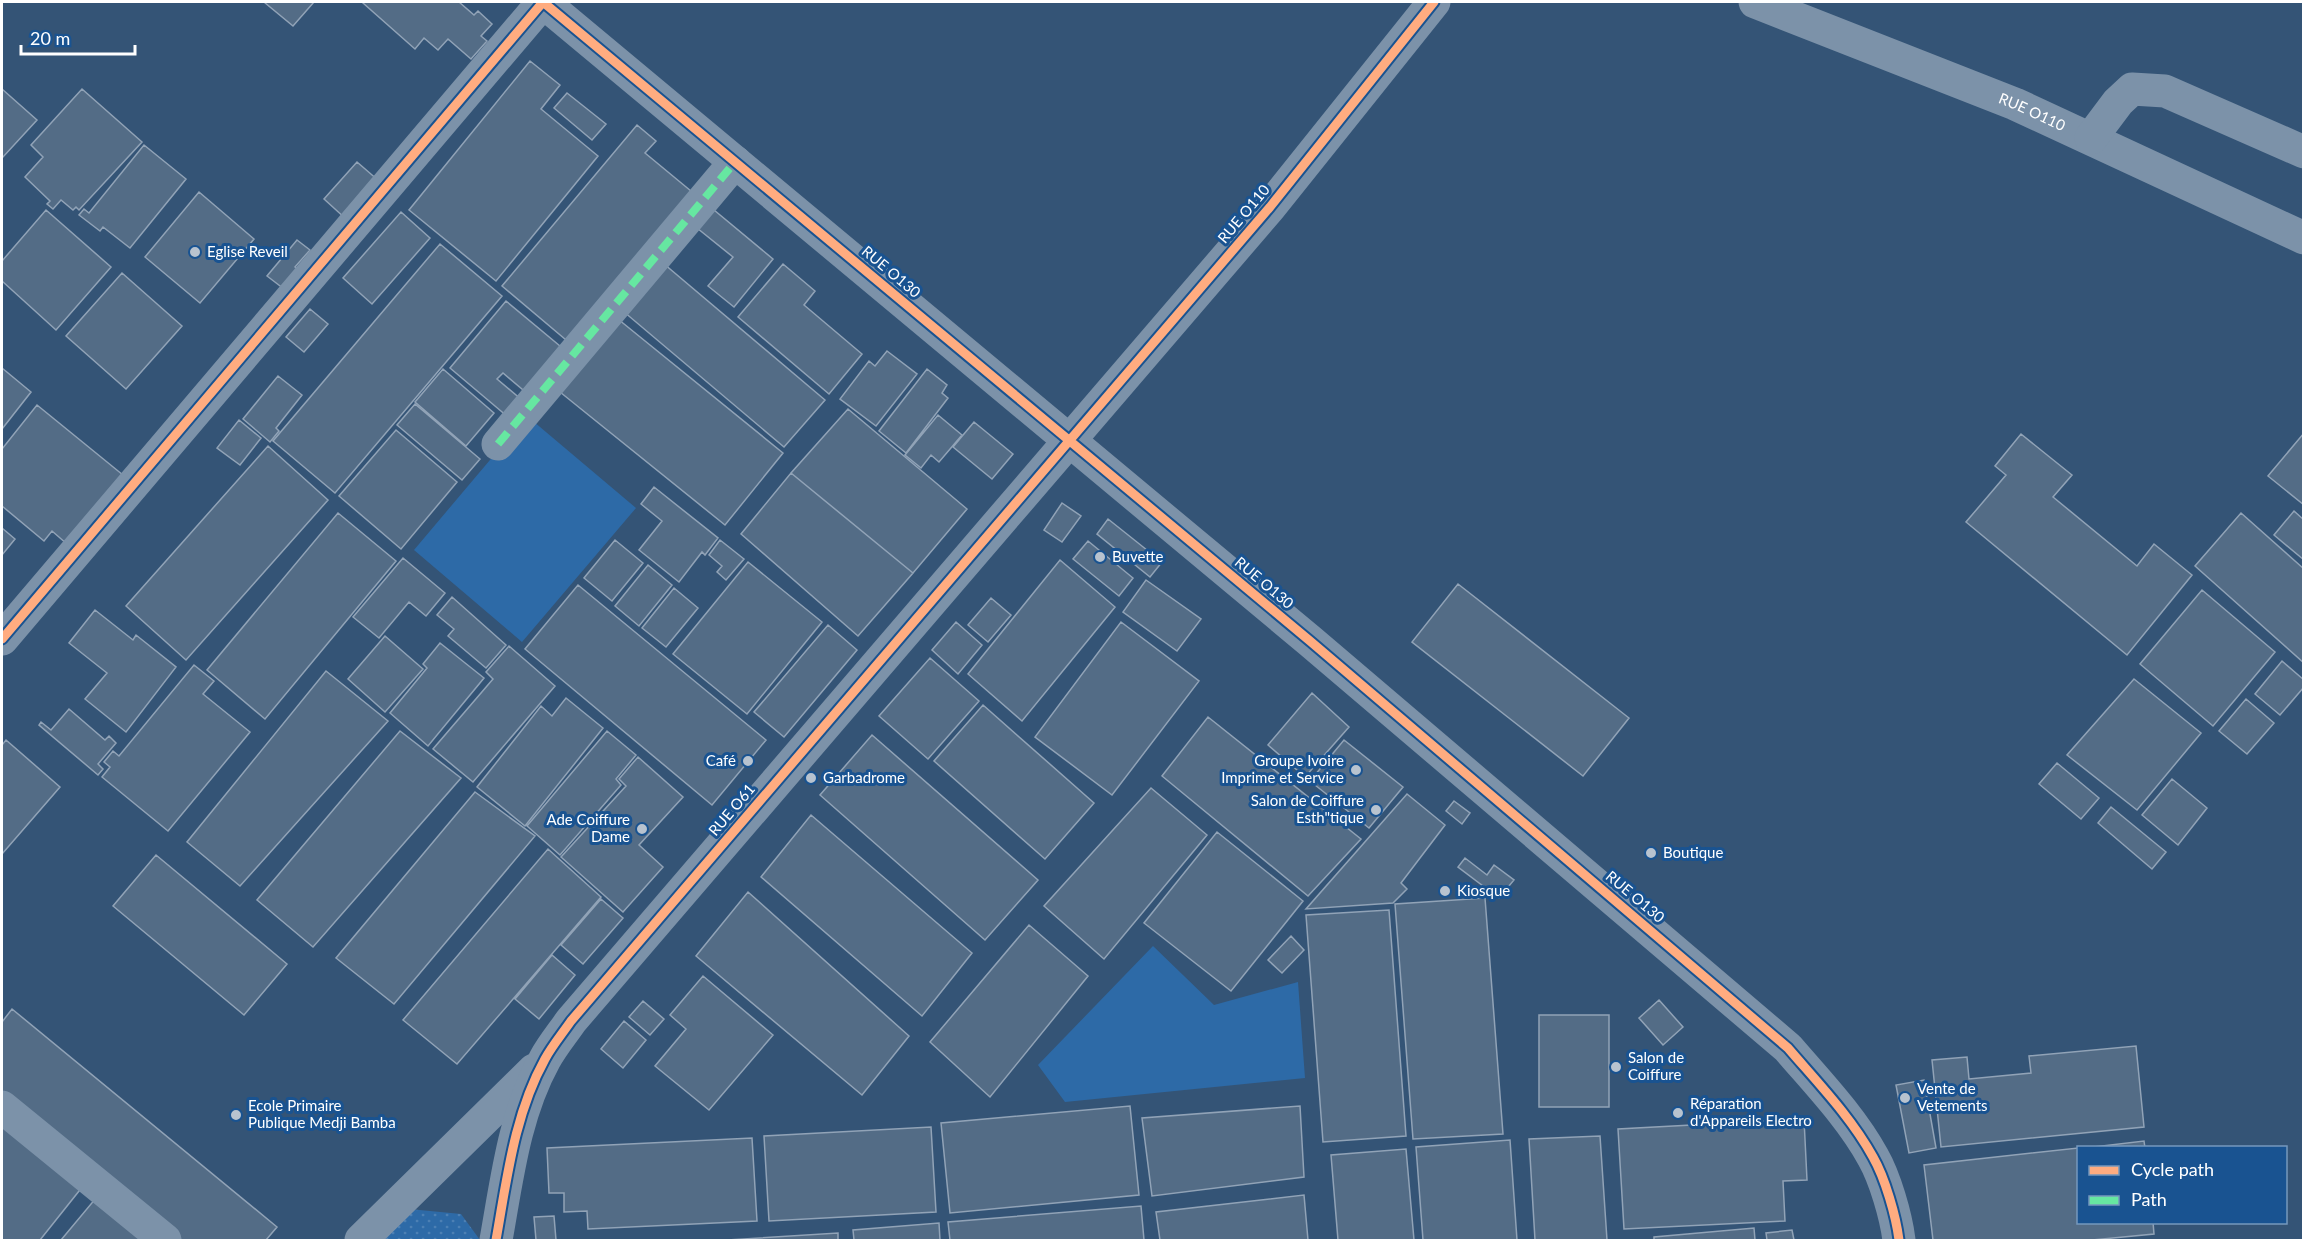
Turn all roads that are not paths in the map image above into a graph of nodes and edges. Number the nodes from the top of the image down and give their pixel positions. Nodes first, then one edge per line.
1 (543, 2) edge
2 (1434, 2) edge
3 (1755, 2) edge
4 (2091, 138) junction
5 (2304, 152) edge
6 (735, 162) junction
7 (2304, 238) edge
8 (1069, 440) junction
9 (498, 444) dead end
10 (2, 639) edge
11 (545, 1058) junction
12 (2, 1107) edge
13 (165, 1240) edge
14 (361, 1240) edge
15 (495, 1240) edge
16 (1899, 1240) edge

1 - 6 street, RUE O130
1 - 10 street
2 - 8 street, RUE O110
3 - 4 street, RUE O110
4 - 5 street
4 - 7 street, RUE O110
6 - 8 street, RUE O130
6 - 9 street
8 - 11 street, RUE O61
8 - 16 street, RUE O130
11 - 14 street
11 - 15 street, RUE O61
12 - 13 street

